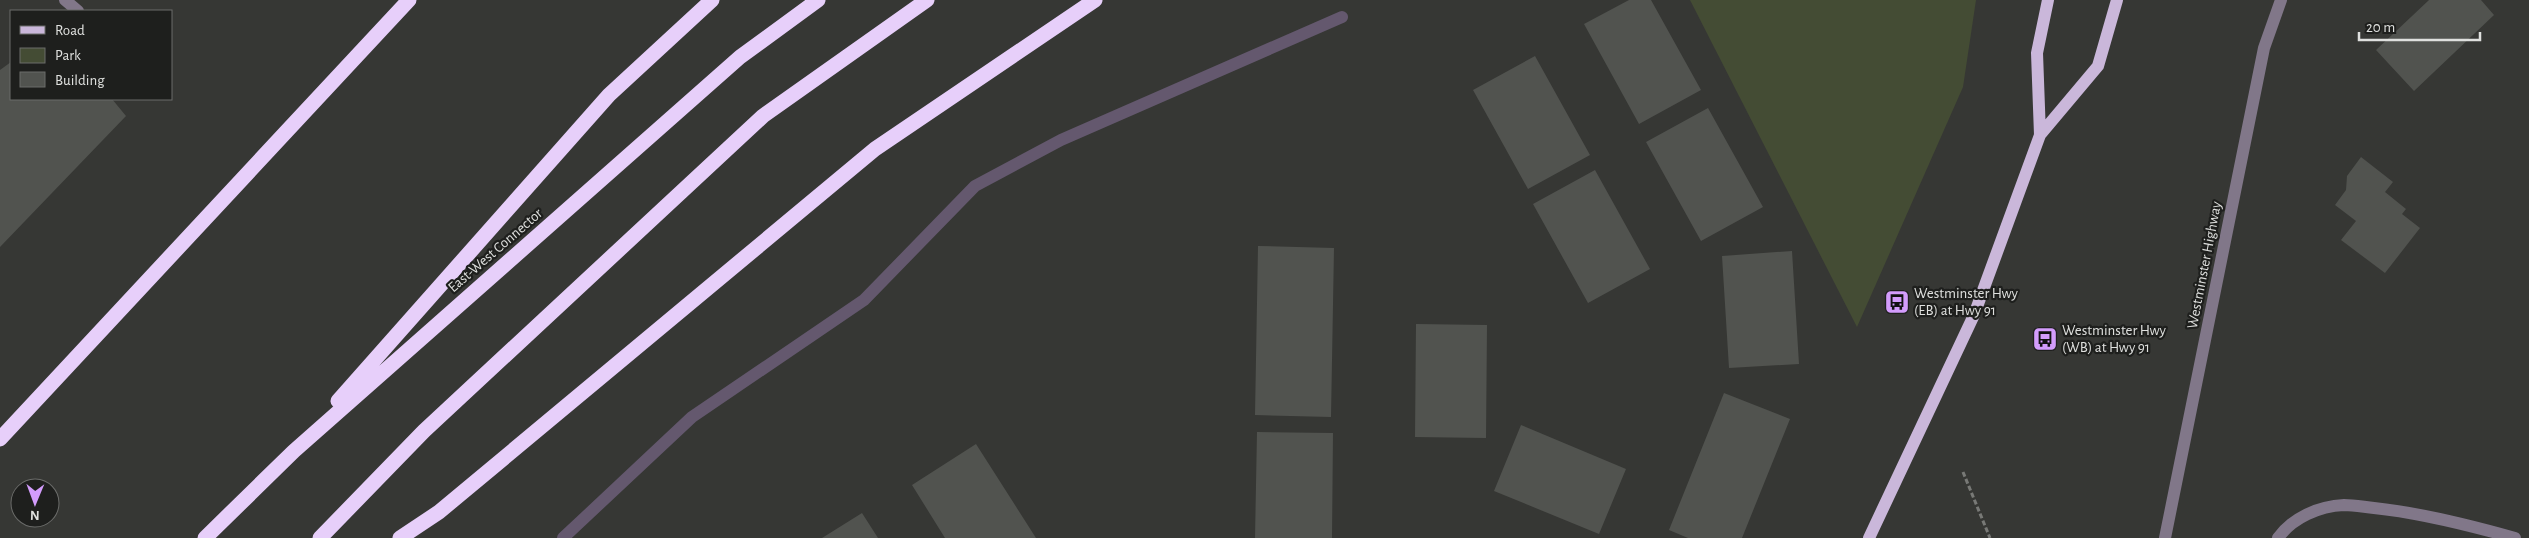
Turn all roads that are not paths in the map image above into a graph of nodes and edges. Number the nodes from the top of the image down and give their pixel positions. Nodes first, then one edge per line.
1 (65, 0) edge
2 (409, 0) edge
3 (712, 0) edge
4 (818, 0) edge
5 (927, 0) edge
6 (1095, 0) edge
7 (2048, 0) edge
8 (2117, 0) edge
9 (2281, 0) edge
10 (77, 10) edge
11 (2040, 136) junction
12 (0, 439) edge
13 (294, 451) junction
14 (205, 538) edge
15 (320, 538) edge
16 (400, 538) edge
17 (1869, 538) edge
18 (2165, 538) edge
19 (2278, 538) edge
20 (2516, 538) edge

1 - 10 street
2 - 12 highway
3 - 13 highway
4 - 13 highway, East-West Connector
5 - 15 highway
6 - 16 highway
7 - 11 main road
8 - 11 main road
9 - 18 street, Westminster Highway
11 - 17 main road
13 - 14 highway, East-West Connector
19 - 20 street

